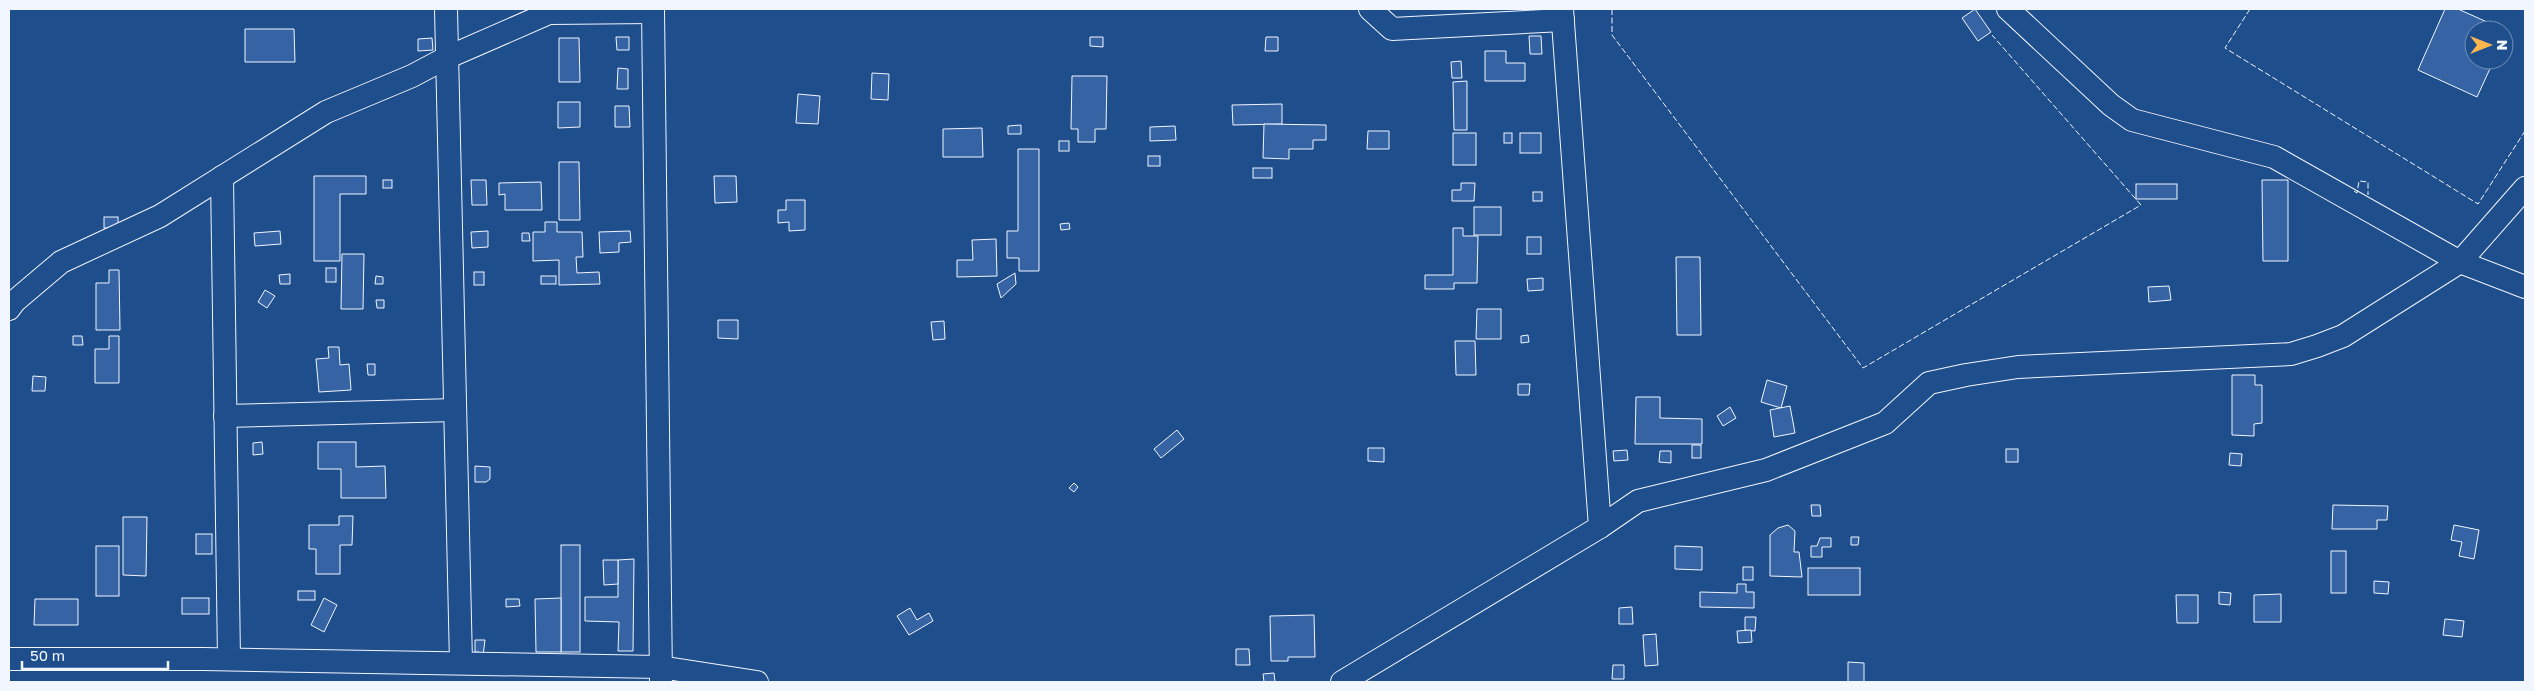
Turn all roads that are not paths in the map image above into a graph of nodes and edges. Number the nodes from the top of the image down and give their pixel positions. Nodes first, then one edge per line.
1 (446, 9) edge
2 (1370, 9) edge
3 (2008, 9) edge
4 (653, 11) edge
5 (1562, 14) edge
6 (446, 58) junction
7 (222, 178) junction
8 (2525, 188) edge
9 (2460, 262) junction
10 (2525, 286) edge
11 (9, 309) edge
12 (454, 410) junction
13 (225, 416) junction
14 (1600, 527) junction
15 (9, 659) edge
16 (229, 660) junction
17 (461, 663) junction
18 (661, 674) edge
19 (756, 682) edge
20 (1342, 682) edge

1 - 6 street
2 - 5 street
3 - 9 street
4 - 6 street
4 - 18 street
5 - 14 street
6 - 7 street
6 - 12 street
7 - 11 street
7 - 13 street
8 - 9 street
9 - 10 street
9 - 14 street
12 - 13 street
12 - 17 street
13 - 16 street
14 - 20 street
15 - 16 street
16 - 17 street
17 - 18 street
18 - 19 street

